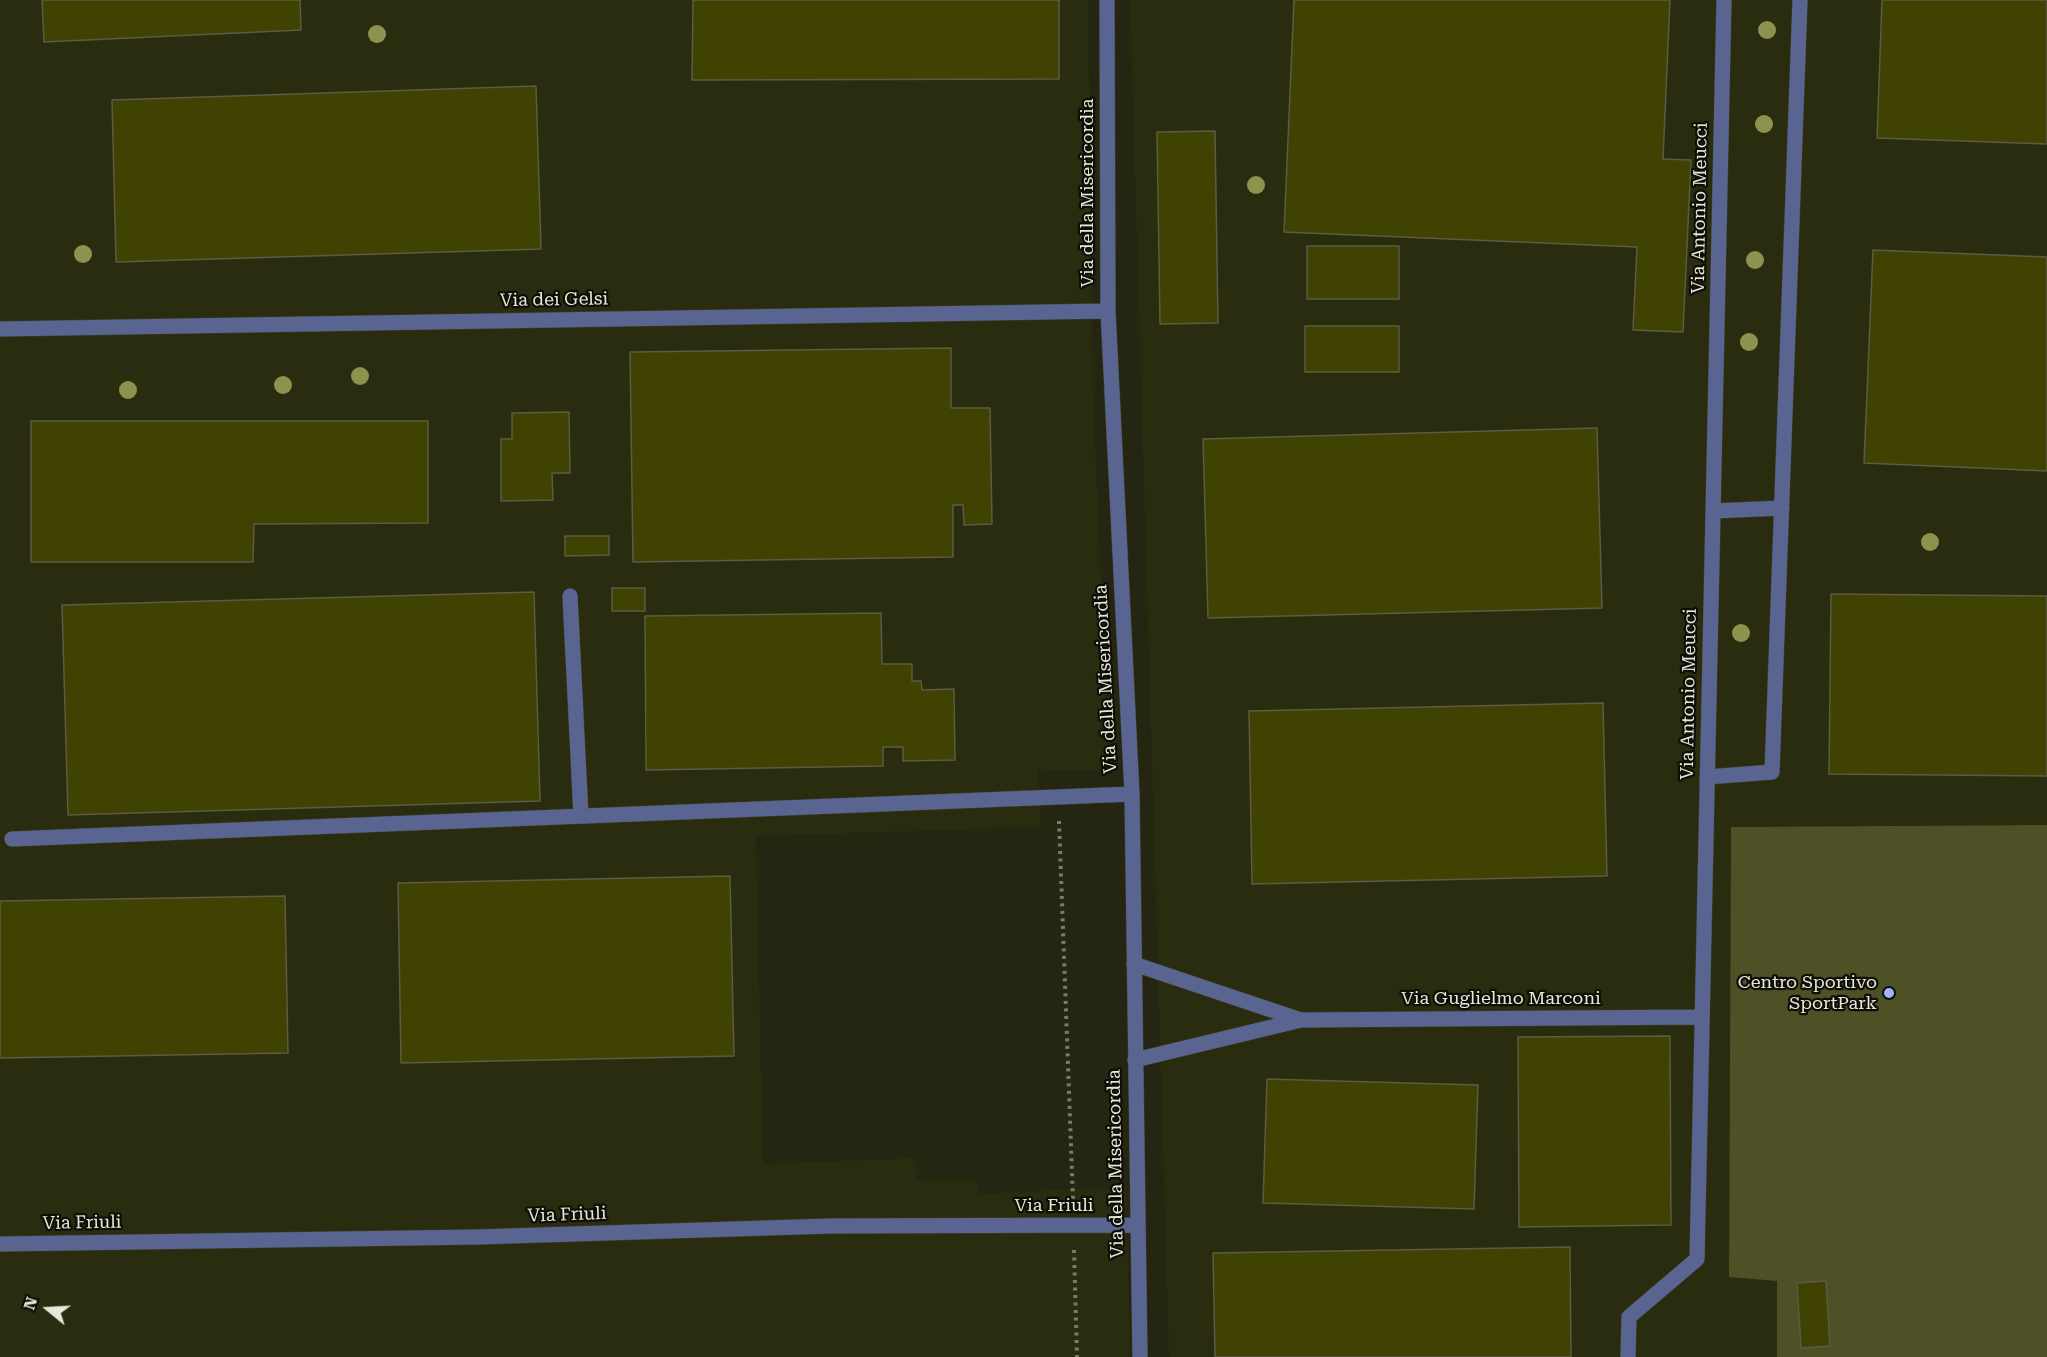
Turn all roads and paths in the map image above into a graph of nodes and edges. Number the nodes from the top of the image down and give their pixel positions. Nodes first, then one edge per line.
1 (1107, 0) edge
2 (1724, 0) edge
3 (1800, 0) edge
4 (1108, 311) junction
5 (0, 329) edge
6 (1782, 508) junction
7 (1713, 511) junction
8 (570, 596) dead end
9 (1707, 777) junction
10 (1131, 794) junction
11 (1059, 796) junction
12 (581, 816) junction
13 (12, 839) dead end
14 (1134, 964) junction
15 (1702, 1017) junction
16 (1301, 1020) junction
17 (1135, 1060) junction
18 (1074, 1225) junction
19 (1136, 1225) junction
20 (0, 1244) edge
21 (1077, 1357) edge
22 (1140, 1357) edge
23 (1628, 1357) edge

1 - 4 street, Via della Misericordia
2 - 7 street, Via Antonio Meucci
3 - 6 street
4 - 5 street, Via dei Gelsi
4 - 10 street, Via della Misericordia
6 - 7 street
6 - 9 street
7 - 9 street, Via Antonio Meucci
8 - 12 street
9 - 15 street, Via Antonio Meucci
10 - 11 street
10 - 14 street, Via della Misericordia
11 - 12 street
11 - 18 path
12 - 13 street
14 - 16 street, Via Guglielmo Marconi
14 - 17 street, Via della Misericordia
15 - 16 street, Via Guglielmo Marconi
15 - 23 street, Via Antonio Meucci
16 - 17 street, Via Guglielmo Marconi
17 - 19 street, Via della Misericordia
18 - 19 street, Via Friuli
18 - 20 street, Via Friuli
18 - 21 path
19 - 22 street, Via della Misericordia

